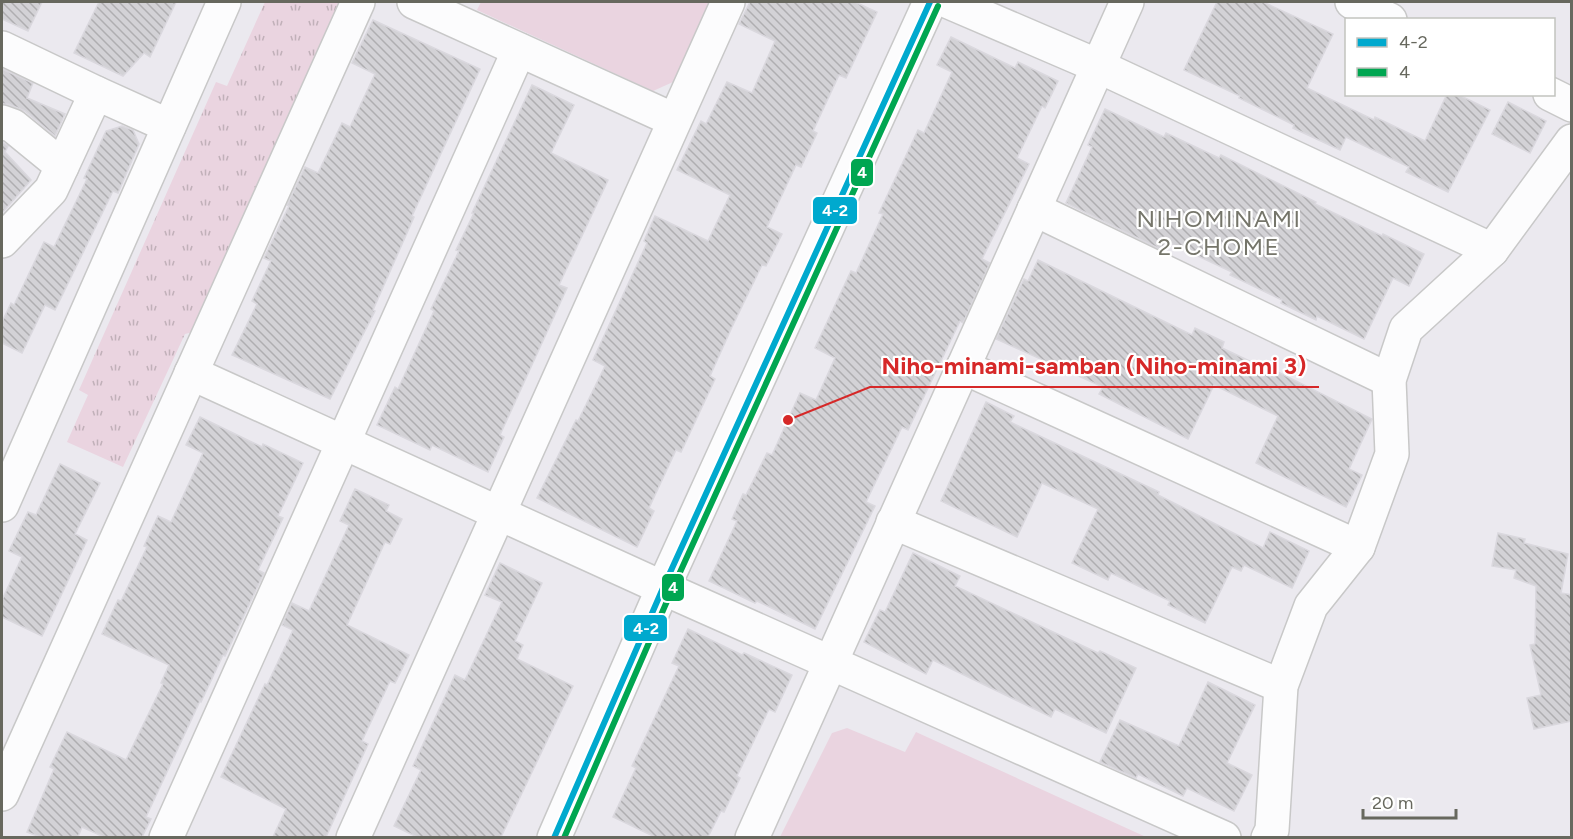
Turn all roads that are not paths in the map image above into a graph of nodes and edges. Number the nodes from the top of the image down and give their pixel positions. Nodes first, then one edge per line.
1 (224, 2) edge
2 (358, 2) edge
3 (414, 2) edge
4 (728, 2) edge
5 (930, 2) edge
6 (949, 2) edge
7 (1127, 2) edge
8 (1352, 2) edge
9 (1386, 18) edge
10 (2, 48) edge
11 (519, 50) junction
12 (1098, 66) junction
13 (96, 93) junction
14 (1554, 96) edge
15 (1572, 105) edge
16 (674, 120) junction
17 (2, 122) edge
18 (169, 126) junction
19 (1572, 141) edge
20 (62, 166) junction
21 (1034, 209) junction
22 (2, 241) edge
23 (1492, 250) junction
24 (963, 368) junction
25 (191, 373) junction
26 (1389, 380) junction
27 (343, 441) junction
28 (2, 505) edge
29 (498, 513) junction
30 (893, 522) junction
31 (1358, 547) junction
32 (663, 588) junction
33 (830, 662) junction
34 (1281, 686) junction
35 (2, 794) edge
36 (166, 837) edge
37 (353, 837) edge
38 (554, 837) edge
39 (752, 837) edge
40 (1224, 837) edge
41 (1268, 837) edge

1 - 18 street
2 - 25 street
3 - 11 street
4 - 16 street
5 - 32 street
6 - 12 street
7 - 12 street
8 - 9 street
10 - 13 street
11 - 16 street
11 - 27 street
12 - 21 street
12 - 23 street
13 - 18 street
13 - 20 street
14 - 15 street
16 - 29 street
17 - 20 street
18 - 28 street
19 - 23 street
20 - 22 street
21 - 24 street
21 - 26 street
23 - 26 street
24 - 30 street
24 - 31 street
25 - 27 street
25 - 35 street
26 - 31 street
27 - 29 street
27 - 36 street
29 - 32 street
29 - 37 street
30 - 33 street
30 - 34 street
31 - 34 street
32 - 33 street
32 - 38 street
33 - 39 street
33 - 40 street
34 - 41 street

